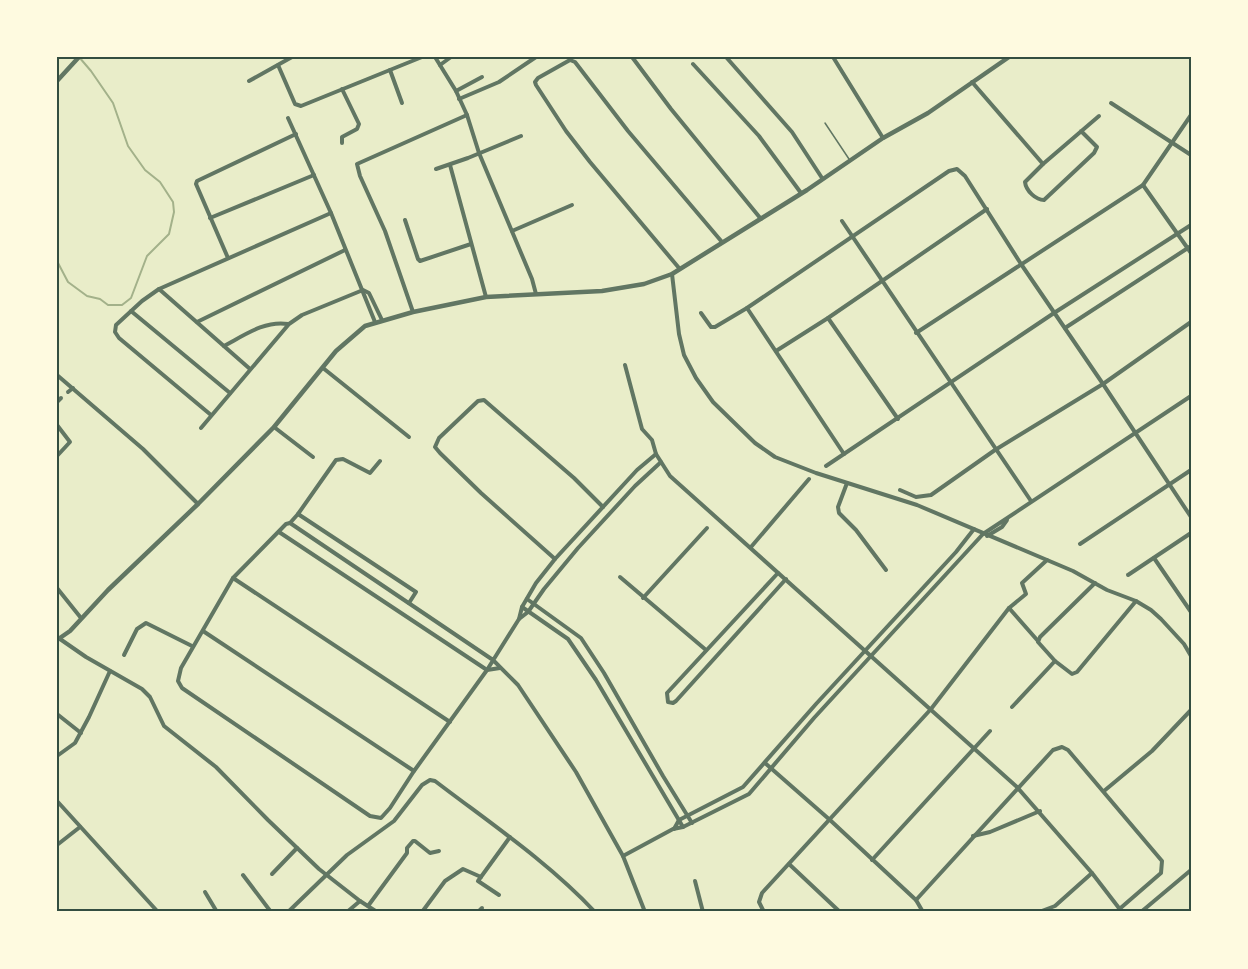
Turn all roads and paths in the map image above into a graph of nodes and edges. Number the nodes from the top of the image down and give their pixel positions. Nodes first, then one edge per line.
1 (78, 57) edge
2 (292, 57) edge
3 (422, 57) edge
4 (435, 57) edge
5 (451, 57) edge
6 (536, 57) edge
7 (632, 57) edge
8 (726, 57) edge
9 (833, 57) edge
10 (1009, 57) edge
11 (411, 59) edge
12 (693, 64) dead end
13 (278, 65) junction
14 (440, 65) junction
15 (390, 70) junction
16 (483, 77) dead end
17 (57, 81) edge
18 (249, 81) dead end
19 (972, 82) junction
20 (342, 89) junction
21 (456, 91) junction
22 (459, 99) junction
23 (402, 103) dead end
24 (1111, 103) dead end
25 (467, 116) junction
26 (1099, 116) dead end
27 (1191, 116) edge
28 (288, 118) dead end
29 (825, 123) dead end
30 (1081, 131) junction
31 (296, 134) junction
32 (521, 136) dead end
33 (883, 138) junction
34 (1173, 142) junction
35 (342, 143) dead end
36 (479, 153) junction
37 (1191, 155) edge
38 (849, 159) junction
39 (1042, 164) junction
40 (450, 165) junction
41 (436, 169) dead end
42 (314, 175) junction
43 (822, 178) junction
44 (1143, 185) junction
45 (801, 193) junction
46 (572, 205) dead end
47 (987, 209) junction
48 (331, 213) junction
49 (210, 218) junction
50 (761, 219) junction
51 (405, 220) dead end
52 (842, 221) dead end
53 (1191, 225) edge
54 (512, 231) junction
55 (1177, 234) junction
56 (852, 236) junction
57 (722, 242) junction
58 (471, 244) junction
59 (1190, 249) edge
60 (345, 250) junction
61 (228, 258) junction
62 (1021, 264) junction
63 (679, 268) junction
64 (672, 274) junction
65 (882, 280) junction
66 (159, 289) junction
67 (363, 290) junction
68 (536, 294) junction
69 (486, 297) junction
70 (747, 308) junction
71 (131, 311) junction
72 (413, 312) junction
73 (701, 313) dead end
74 (1055, 315) junction
75 (828, 318) junction
76 (382, 320) junction
77 (197, 322) junction
78 (375, 322) junction
79 (1191, 322) edge
80 (289, 324) junction
81 (1063, 327) junction
82 (916, 333) junction
83 (224, 346) junction
84 (776, 351) junction
85 (625, 365) dead end
86 (323, 368) junction
87 (250, 369) junction
88 (57, 375) edge
89 (950, 382) junction
90 (1103, 384) junction
91 (73, 388) junction
92 (68, 392) dead end
93 (230, 393) junction
94 (1191, 396) edge
95 (212, 415) junction
96 (898, 419) junction
97 (57, 425) edge
98 (274, 427) junction
99 (201, 428) dead end
100 (1135, 433) junction
101 (409, 437) dead end
102 (995, 450) junction
103 (656, 454) junction
104 (844, 454) junction
105 (57, 456) edge
106 (313, 457) dead end
107 (380, 461) dead end
108 (660, 462) junction
109 (826, 466) dead end
110 (1191, 470) edge
111 (809, 479) dead end
112 (847, 483) junction
113 (1171, 484) junction
114 (900, 490) dead end
115 (1031, 501) junction
116 (198, 504) junction
117 (603, 507) junction
118 (298, 514) junction
119 (1191, 517) edge
120 (290, 523) junction
121 (706, 528) dead end
122 (974, 530) junction
123 (279, 532) junction
124 (1191, 533) edge
125 (985, 535) junction
126 (1080, 544) dead end
127 (751, 547) junction
128 (1155, 558) junction
129 (555, 559) junction
130 (1047, 560) junction
131 (886, 570) dead end
132 (779, 572) junction
133 (1128, 575) dead end
134 (233, 578) junction
135 (620, 578) dead end
136 (786, 579) junction
137 (1095, 583) junction
138 (57, 588) edge
139 (527, 598) junction
140 (643, 598) junction
141 (1136, 601) junction
142 (409, 603) junction
143 (533, 604) junction
144 (522, 607) junction
145 (1010, 608) junction
146 (528, 612) junction
147 (1191, 612) edge
148 (81, 618) junction
149 (519, 619) junction
150 (203, 631) junction
151 (58, 640) edge
152 (1038, 641) junction
153 (192, 646) junction
154 (706, 650) junction
155 (866, 650) junction
156 (124, 655) dead end
157 (871, 656) junction
158 (1191, 656) edge
159 (493, 660) junction
160 (1055, 661) junction
161 (500, 668) junction
162 (487, 670) junction
163 (110, 671) junction
164 (1012, 706) dead end
165 (931, 709) junction
166 (1191, 710) edge
167 (57, 714) edge
168 (450, 722) junction
169 (990, 731) dead end
170 (81, 733) junction
171 (975, 749) junction
172 (57, 756) edge
173 (765, 762) junction
174 (772, 768) junction
175 (414, 771) junction
176 (1017, 787) junction
177 (1104, 791) junction
178 (57, 801) edge
179 (1040, 811) junction
180 (688, 816) junction
181 (679, 820) junction
182 (830, 820) junction
183 (692, 823) junction
184 (80, 827) junction
185 (683, 827) junction
186 (673, 829) junction
187 (973, 836) junction
188 (510, 837) junction
189 (57, 845) edge
190 (297, 848) junction
191 (439, 851) dead end
192 (623, 856) junction
193 (872, 860) junction
194 (789, 864) junction
195 (1191, 870) edge
196 (1092, 873) junction
197 (272, 874) dead end
198 (326, 874) junction
199 (243, 875) dead end
200 (481, 877) junction
201 (695, 881) dead end
202 (204, 892) dead end
203 (499, 895) dead end
204 (916, 900) junction
205 (360, 901) junction
206 (368, 906) junction
207 (482, 908) dead end
208 (1120, 911) edge
209 (158, 912) edge
210 (217, 912) edge
211 (271, 912) edge
212 (288, 912) edge
213 (347, 912) edge
214 (377, 912) edge
215 (422, 912) edge
216 (478, 912) edge
217 (595, 912) edge
218 (645, 912) edge
219 (703, 912) edge
220 (764, 912) edge
221 (840, 912) edge
222 (923, 912) edge
223 (1039, 912) edge
224 (1140, 912) edge

1 - 17 street
2 - 13 street
3 - 11 street
4 - 14 street
5 - 14 street
6 - 22 street
7 - 50 street
8 - 43 street
9 - 33 street
10 - 19 street
11 - 15 street
12 - 45 street
13 - 18 street
13 - 20 street
14 - 21 street
15 - 20 street
15 - 23 street
16 - 21 street
19 - 33 street
19 - 39 street
20 - 35 street
21 - 22 street
22 - 25 street
24 - 34 street
25 - 36 street
25 - 72 street
26 - 30 street
27 - 34 street
28 - 31 street
29 - 38 lane
30 - 39 street
30 - 39 street
31 - 42 street
31 - 49 street
32 - 36 street
33 - 38 street
34 - 37 street
34 - 44 street
36 - 40 street
36 - 54 street
38 - 43 street
40 - 41 street
40 - 58 street
42 - 48 street
42 - 49 street
43 - 45 street
44 - 55 street
44 - 62 street
45 - 50 street
46 - 54 street
47 - 56 street
47 - 62 street
47 - 65 street
48 - 60 street
48 - 61 street
49 - 61 street
50 - 57 street
51 - 58 street
52 - 56 street
53 - 55 street
54 - 68 street
55 - 59 street
55 - 74 street
56 - 65 street
56 - 70 street
57 - 63 street
57 - 63 street
58 - 69 street
59 - 81 street
60 - 67 street
60 - 77 street
61 - 66 street
62 - 74 street
62 - 82 street
63 - 64 street
64 - 68 street
64 - 112 street
65 - 75 street
65 - 82 street
66 - 71 street
66 - 77 street
67 - 76 street
67 - 78 street
67 - 80 street
68 - 69 street
69 - 72 street
70 - 73 street
70 - 84 street
71 - 93 street
71 - 95 street
72 - 76 street
74 - 81 street
74 - 89 street
75 - 84 street
75 - 96 street
76 - 78 street
77 - 83 street
78 - 86 street
79 - 90 street
80 - 83 street
80 - 87 street
81 - 90 street
82 - 89 street
83 - 87 street
84 - 104 street
85 - 103 street
86 - 98 street
86 - 101 street
87 - 93 street
88 - 91 street
89 - 96 street
89 - 102 street
90 - 100 street
90 - 102 street
91 - 92 street
91 - 116 street
93 - 95 street
94 - 100 street
95 - 99 street
96 - 104 street
97 - 105 street
98 - 106 street
98 - 116 street
100 - 113 street
100 - 115 street
102 - 114 street
102 - 115 street
103 - 108 street
103 - 117 street
104 - 109 street
107 - 118 street
108 - 127 street
108 - 143 street
110 - 113 street
111 - 127 street
112 - 122 street
112 - 131 street
113 - 119 street
113 - 126 street
115 - 125 street
116 - 148 street
117 - 129 street
117 - 129 street
118 - 120 street
118 - 142 street
120 - 123 street
120 - 142 street
121 - 140 street
122 - 125 street
122 - 155 street
123 - 134 street
123 - 162 street
124 - 128 street
125 - 130 street
125 - 157 street
127 - 132 street
128 - 133 street
128 - 147 street
129 - 139 street
130 - 137 street
130 - 145 street
132 - 136 street
132 - 154 street
134 - 150 street
134 - 168 street
135 - 140 street
136 - 154 street
136 - 155 street
137 - 141 street
137 - 152 street
138 - 148 street
139 - 143 street
139 - 144 street
140 - 154 street
141 - 158 street
141 - 160 street
142 - 159 street
143 - 146 street
143 - 180 street
144 - 146 street
144 - 149 street
145 - 152 street
145 - 165 street
146 - 149 street
146 - 181 street
148 - 151 street
149 - 159 street
150 - 153 street
150 - 175 street
151 - 163 street
152 - 160 street
153 - 156 street
153 - 175 street
155 - 157 street
155 - 173 street
157 - 165 street
157 - 174 street
159 - 161 street
159 - 162 street
160 - 164 street
161 - 162 street
161 - 192 street
162 - 168 street
163 - 170 street
163 - 190 street
165 - 171 street
165 - 182 street
166 - 177 street
167 - 170 street
168 - 175 street
169 - 171 street
170 - 172 street
171 - 176 street
171 - 193 street
173 - 174 street
173 - 180 street
174 - 182 street
174 - 183 street
176 - 177 street
176 - 179 street
176 - 187 street
177 - 208 street
178 - 184 street
179 - 187 street
179 - 196 street
180 - 181 street
180 - 183 street
181 - 185 street
181 - 186 street
182 - 193 street
182 - 194 street
183 - 185 street
184 - 189 street
184 - 209 street
185 - 186 street
186 - 192 street
187 - 204 street
188 - 198 street
188 - 200 street
188 - 217 street
190 - 197 street
190 - 198 street
191 - 206 street
192 - 218 street
193 - 204 street
194 - 220 street
194 - 221 street
195 - 224 street
196 - 208 street
196 - 223 street
198 - 205 street
198 - 212 street
199 - 211 street
200 - 203 street
200 - 215 street
201 - 219 street
202 - 210 street
204 - 222 street
205 - 206 street
205 - 213 street
206 - 214 street
207 - 216 street

